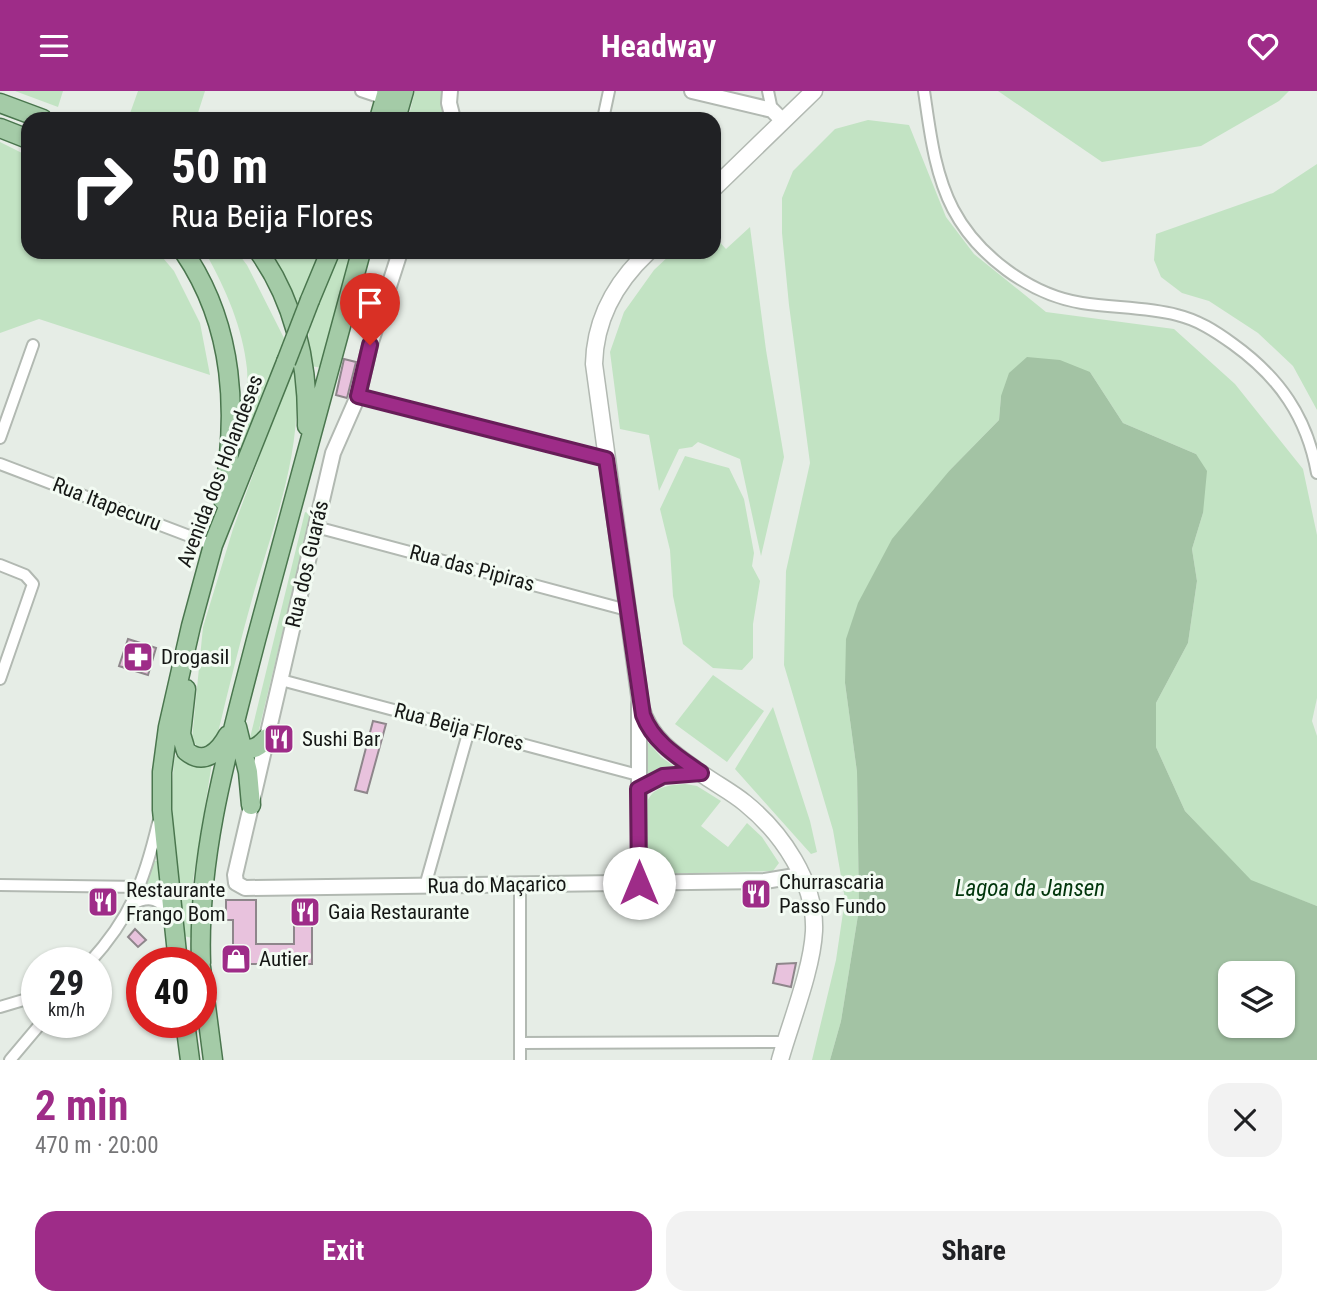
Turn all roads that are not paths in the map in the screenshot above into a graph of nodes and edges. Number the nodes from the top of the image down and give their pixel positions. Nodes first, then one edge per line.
1 (361, 91) edge
2 (404, 91) edge
3 (450, 91) edge
4 (609, 91) edge
5 (691, 91) edge
6 (768, 91) edge
7 (814, 91) edge
8 (924, 91) edge
9 (386, 95) edge
10 (0, 103) edge
11 (24, 112) edge
12 (379, 112) edge
13 (398, 112) edge
14 (451, 112) edge
15 (604, 112) edge
16 (778, 115) junction
17 (0, 128) edge
18 (21, 136) edge
19 (721, 180) edge
20 (190, 259) edge
21 (263, 259) edge
22 (327, 259) edge
23 (359, 259) edge
24 (398, 259) edge
25 (641, 259) edge
26 (33, 345) dead end
27 (358, 396) junction
28 (0, 438) edge
29 (304, 457) junction
30 (606, 459) junction
31 (0, 464) edge
32 (1317, 473) edge
33 (316, 527) junction
34 (213, 545) junction
35 (0, 565) edge
36 (627, 610) junction
37 (191, 626) junction
38 (0, 679) edge
39 (281, 680) junction
40 (639, 696) junction
41 (236, 720) junction
42 (469, 730) junction
43 (267, 738) junction
44 (241, 746) junction
45 (701, 773) junction
46 (638, 782) junction
47 (251, 806) junction
48 (162, 810) junction
49 (37, 873) dead end
50 (50, 873) dead end
51 (801, 875) junction
52 (236, 883) joint
53 (639, 883) junction
54 (520, 884) junction
55 (0, 885) edge
56 (35, 885) junction
57 (50, 885) junction
58 (425, 886) junction
59 (139, 887) junction
60 (133, 904) junction
61 (172, 921) junction
62 (103, 947) edge
63 (176, 947) edge
64 (201, 947) edge
65 (21, 1002) edge
66 (0, 1007) edge
67 (29, 1038) edge
68 (187, 1038) edge
69 (210, 1038) edge
70 (785, 1042) junction
71 (520, 1043) junction
72 (10, 1060) edge
73 (190, 1060) edge
74 (213, 1060) edge
75 (520, 1060) edge
76 (780, 1060) edge

1 - 9 street
2 - 13 main road
3 - 14 street
4 - 15 street
5 - 16 street
6 - 16 street
7 - 16 main road
8 - 32 street
9 - 12 main road
10 - 11 main road
16 - 19 main road
17 - 18 main road
20 - 34 main road
21 - 29 main road
22 - 34 main road, Avenida dos Holandeses, bridge
23 - 29 main road
24 - 27 street, Rua dos Guarás
25 - 30 main road
26 - 28 street
27 - 30 street
27 - 33 street, Rua dos Guarás
29 - 41 main road
30 - 36 main road
31 - 34 street, Rua Itapecuru
33 - 36 street, Rua das Pipiras
33 - 39 street, Rua dos Guarás
34 - 37 main road, Avenida dos Holandeses
35 - 38 street
36 - 40 main road
37 - 41 main road
37 - 48 main road, Avenida dos Holandeses
39 - 42 street, Rua Beija Flores
39 - 43 street, Rua dos Guarás
40 - 45 main road
40 - 46 street
41 - 44 main road
41 - 64 main road
42 - 46 street, Rua Beija Flores
42 - 58 street
43 - 44 main road
43 - 47 street, Rua dos Guarás
44 - 47 main road
45 - 46 street
45 - 51 main road
46 - 53 street
47 - 52 street, Rua dos Guarás
48 - 59 street
48 - 61 main road, Avenida dos Holandeses
49 - 56 street
50 - 57 street
51 - 53 street, Rua do Maçarico
51 - 70 main road
52 - 58 street, Rua do Maçarico
53 - 54 street, Rua do Maçarico
54 - 58 street, Rua do Maçarico
54 - 71 street
55 - 56 street
56 - 57 street
57 - 59 street
59 - 60 street
60 - 61 street
60 - 62 street
61 - 63 main road, Avenida dos Holandeses
65 - 66 street
67 - 72 street
68 - 73 main road
69 - 74 main road
70 - 71 street
70 - 76 main road
71 - 75 street

